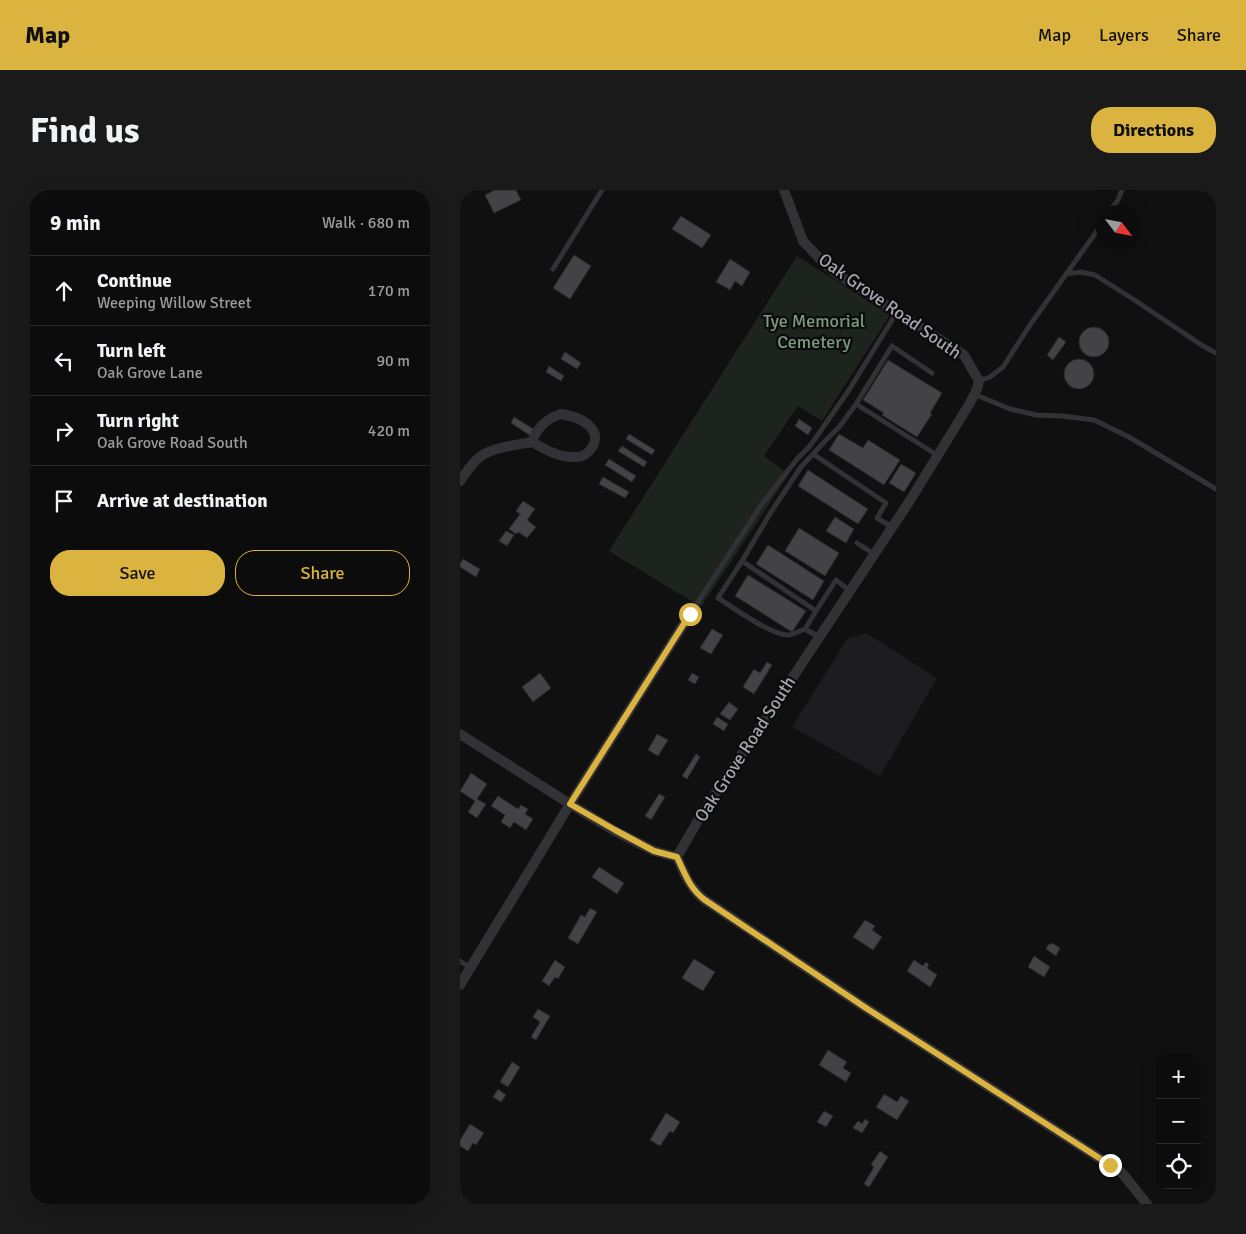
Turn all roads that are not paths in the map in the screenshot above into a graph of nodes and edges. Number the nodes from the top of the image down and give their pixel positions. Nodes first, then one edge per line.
1 (602, 190) edge
2 (784, 190) edge
3 (1122, 190) edge
4 (1114, 205) edge
5 (1096, 231) edge
6 (552, 269) dead end
7 (1066, 274) junction
8 (898, 312) junction
9 (1216, 353) edge
10 (932, 373) dead end
11 (978, 381) junction
12 (974, 394) junction
13 (856, 404) junction
14 (532, 442) junction
15 (813, 454) junction
16 (938, 456) junction
17 (460, 481) edge
18 (1216, 489) edge
19 (892, 528) junction
20 (857, 543) dead end
21 (874, 554) junction
22 (742, 561) junction
23 (850, 591) junction
24 (816, 611) junction
25 (690, 614) joint
26 (805, 629) junction
27 (819, 637) junction
28 (460, 734) edge
29 (570, 804) junction
30 (677, 857) junction
31 (460, 961) edge
32 (471, 968) junction
33 (460, 986) edge
34 (1147, 1204) edge

1 - 6 lane
2 - 8 street, Oak Grove Road South
3 - 4 lane
5 - 7 lane
7 - 9 lane
7 - 11 lane
8 - 11 street, Oak Grove Road South
8 - 25 lane
10 - 13 lane
11 - 12 street, Oak Grove Road South
12 - 16 street, Oak Grove Road South
12 - 18 lane
13 - 15 lane
13 - 16 lane
14 - 14 street
14 - 17 street
15 - 19 lane
15 - 22 lane
16 - 19 street, Oak Grove Road South
19 - 21 street, Oak Grove Road South
20 - 21 lane
21 - 23 street, Oak Grove Road South
22 - 24 lane
22 - 26 lane
23 - 24 lane
23 - 27 street, Oak Grove Road South
24 - 26 lane
25 - 29 street
26 - 27 lane
27 - 30 street, Oak Grove Road South
28 - 29 street
29 - 30 street
29 - 32 street
30 - 34 street
31 - 32 lane
32 - 33 street

